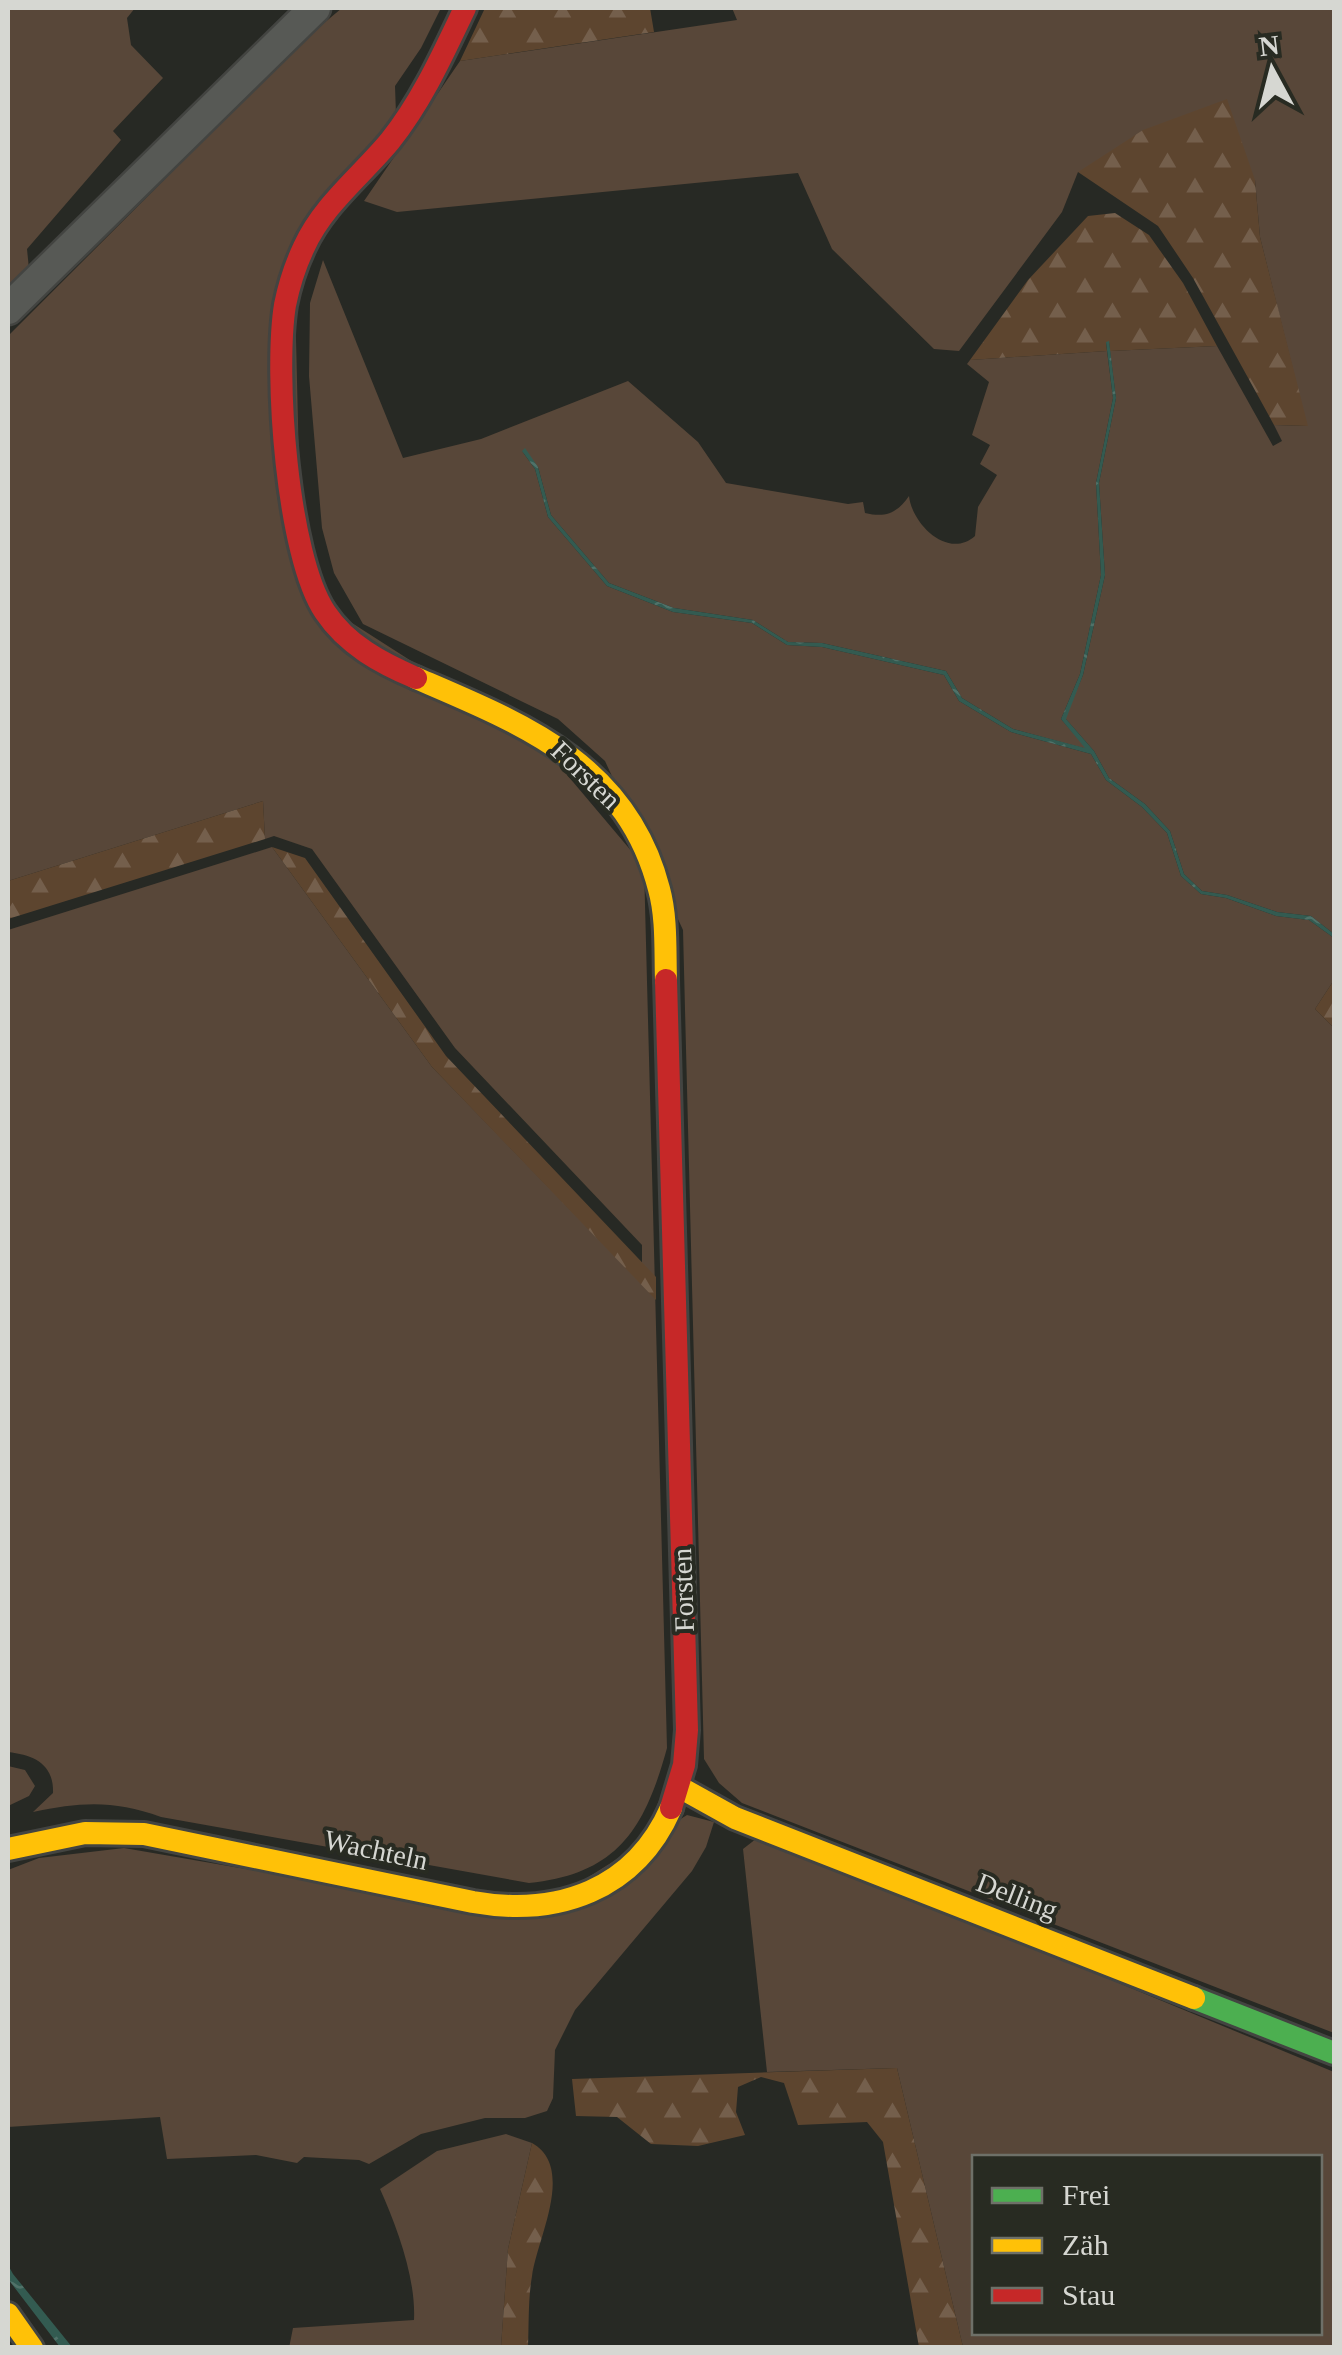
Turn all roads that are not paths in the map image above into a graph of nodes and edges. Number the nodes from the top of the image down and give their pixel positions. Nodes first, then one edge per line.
1 (315, 8) edge
2 (466, 8) edge
3 (8, 309) edge
4 (681, 1788) junction
5 (8, 1850) edge
6 (1334, 2053) edge
7 (8, 2314) edge
8 (32, 2348) edge

1 - 3 street
2 - 4 street, Forsten
4 - 5 street, Wachteln
4 - 6 street, Delling
7 - 8 street

